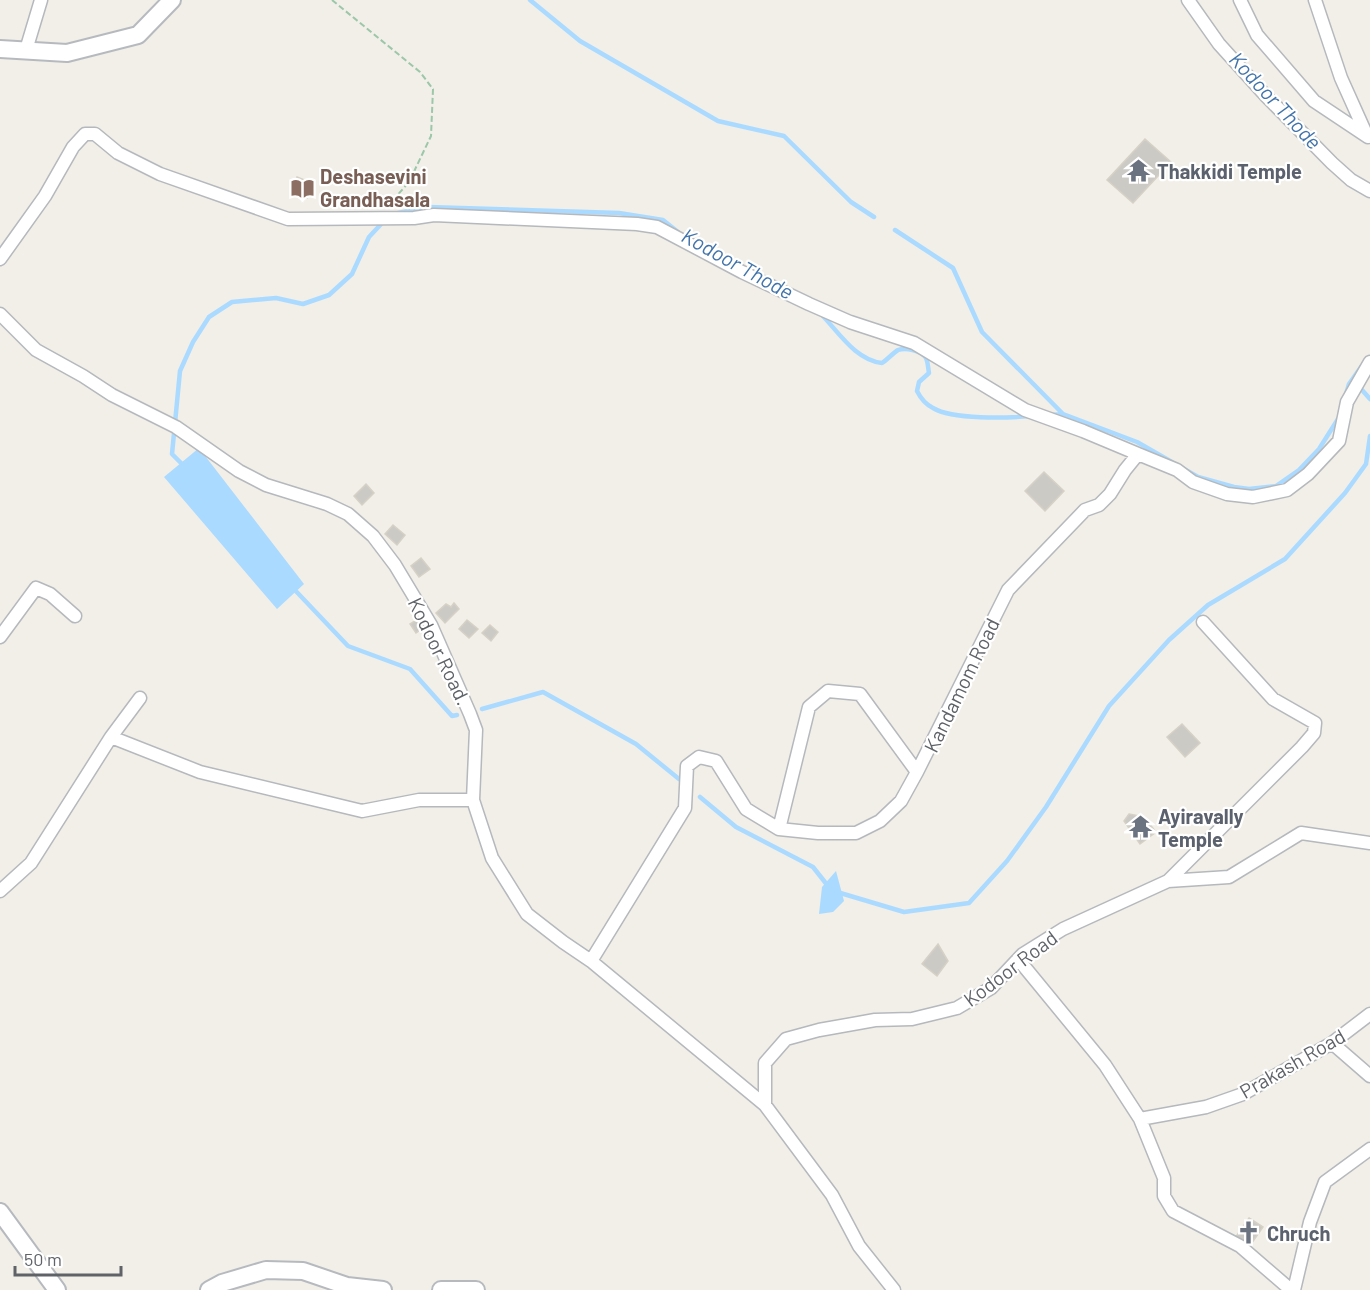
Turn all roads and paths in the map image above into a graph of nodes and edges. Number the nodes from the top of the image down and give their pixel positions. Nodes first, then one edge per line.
1 (40, 0) edge
2 (172, 0) edge
3 (332, 0) edge
4 (1188, 0) edge
5 (1240, 0) edge
6 (1315, 0) edge
7 (0, 49) edge
8 (26, 50) junction
9 (1369, 139) edge
10 (1370, 191) edge
11 (383, 219) junction
12 (0, 259) edge
13 (0, 314) edge
14 (1370, 362) edge
15 (1138, 454) junction
16 (75, 616) dead end
17 (1203, 622) dead end
18 (0, 637) edge
19 (140, 698) dead end
20 (111, 737) junction
21 (918, 772) junction
22 (473, 800) junction
23 (779, 829) junction
24 (1370, 843) edge
25 (1168, 881) junction
26 (0, 891) edge
27 (1018, 959) junction
28 (591, 961) junction
29 (1370, 1014) edge
30 (1332, 1042) junction
31 (1370, 1076) edge
32 (765, 1105) junction
33 (1140, 1119) junction
34 (1370, 1149) edge
35 (0, 1212) edge
36 (57, 1290) edge
37 (209, 1290) edge
38 (383, 1290) edge
39 (441, 1290) edge
40 (476, 1290) edge
41 (894, 1290) edge
42 (1292, 1290) edge

1 - 8 street
2 - 8 street
3 - 11 path
4 - 10 street
5 - 9 street
6 - 9 street
7 - 8 street
11 - 12 street
11 - 15 street
13 - 22 street, Kodoor Road.
14 - 15 street
15 - 21 street, Kandamom Road
16 - 18 street
17 - 25 street
19 - 20 street
20 - 22 street
20 - 26 street
21 - 23 street, Kandamom Road
21 - 23 street
22 - 28 street, Kodoor Road.
23 - 28 street, Kandamom Road
24 - 25 street, Kodoor Road
25 - 27 street, Kodoor Road
27 - 32 street, Kodoor Road
27 - 33 street
28 - 32 street
29 - 30 street, Prakash Road
30 - 31 street
30 - 33 street, Prakash Road
32 - 41 street
33 - 42 street
34 - 42 street
35 - 36 street
37 - 38 street
39 - 40 street

